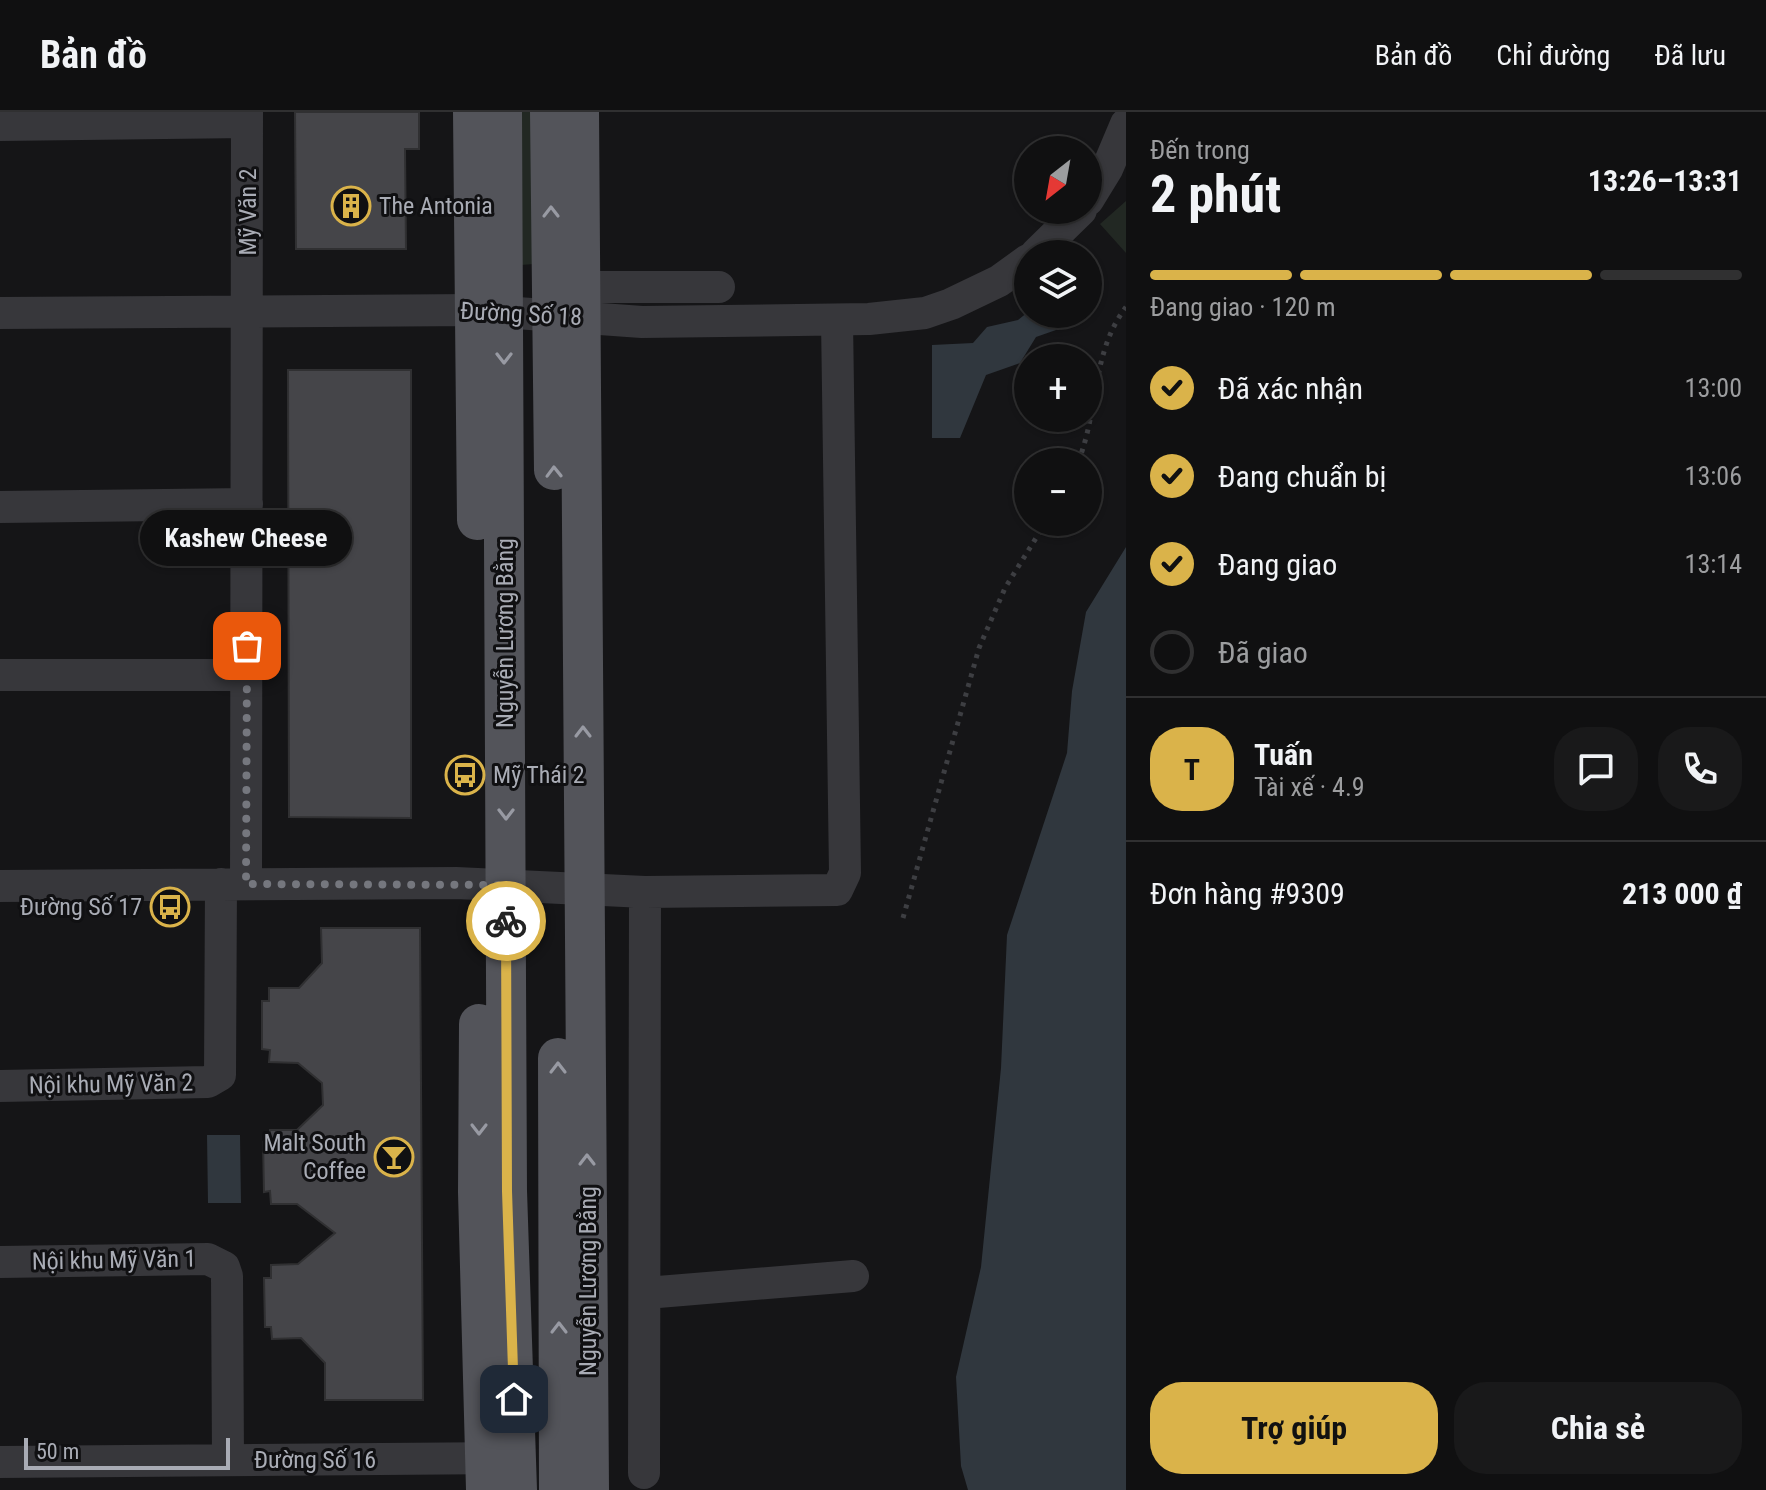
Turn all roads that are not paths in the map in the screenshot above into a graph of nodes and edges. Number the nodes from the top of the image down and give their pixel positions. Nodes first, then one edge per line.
1 (473, 112) edge
2 (502, 112) edge
3 (550, 112) edge
4 (579, 112) edge
5 (247, 117) edge
6 (1126, 124) edge
7 (0, 125) edge
8 (1102, 177) edge
9 (1067, 224) edge
10 (1050, 240) edge
11 (1014, 269) edge
12 (719, 287) dead end
13 (571, 307) junction
14 (248, 311) junction
15 (490, 311) junction
16 (0, 313) edge
17 (837, 320) junction
18 (247, 504) junction
19 (0, 507) edge
20 (0, 675) edge
21 (247, 675) junction
22 (234, 884) junction
23 (493, 884) junction
24 (0, 886) edge
25 (571, 888) junction
26 (645, 892) junction
27 (0, 1086) edge
28 (0, 1262) edge
29 (853, 1276) dead end
30 (646, 1293) junction
31 (228, 1460) junction
32 (0, 1462) edge
33 (644, 1473) dead end
34 (501, 1474) edge
35 (559, 1490) edge
36 (589, 1490) edge

1 - 15 main road, Nguyễn Lương Bằng
2 - 15 main road, Nguyễn Lương Bằng
13 -> 3 main road, Nguyễn Lương Bằng
4 - 13 main road, Nguyễn Lương Bằng
5 - 7 street
5 - 14 street, Mỹ Văn 2
6 - 8 street
9 - 10 street
11 - 17 street, Đường Số 18
12 - 13 street
13 - 15 street, Đường Số 18
13 - 17 street, Đường Số 18
25 -> 13 main road, Nguyễn Lương Bằng
14 - 15 street, Đường Số 18
14 - 16 street, Đường Số 18
14 - 18 street, Mỹ Văn 2
15 -> 23 main road, Nguyễn Lương Bằng
17 - 26 street
18 - 19 street
18 - 21 street, Mỹ Văn 2
20 - 21 street
21 - 22 street, Mỹ Văn 2
22 - 23 street
22 - 24 street
22 - 27 street, Nội khu Mỹ Văn 2
23 - 25 street
23 -> 34 main road, Nguyễn Lương Bằng
25 - 26 street
35 -> 25 main road, Nguyễn Lương Bằng
36 -> 25 main road, Nguyễn Lương Bằng
26 - 30 street
28 - 31 street, Nội khu Mỹ Văn 1
29 - 30 street
30 - 33 street
31 - 32 street, Đường Số 16
31 - 34 street, Đường Số 16

